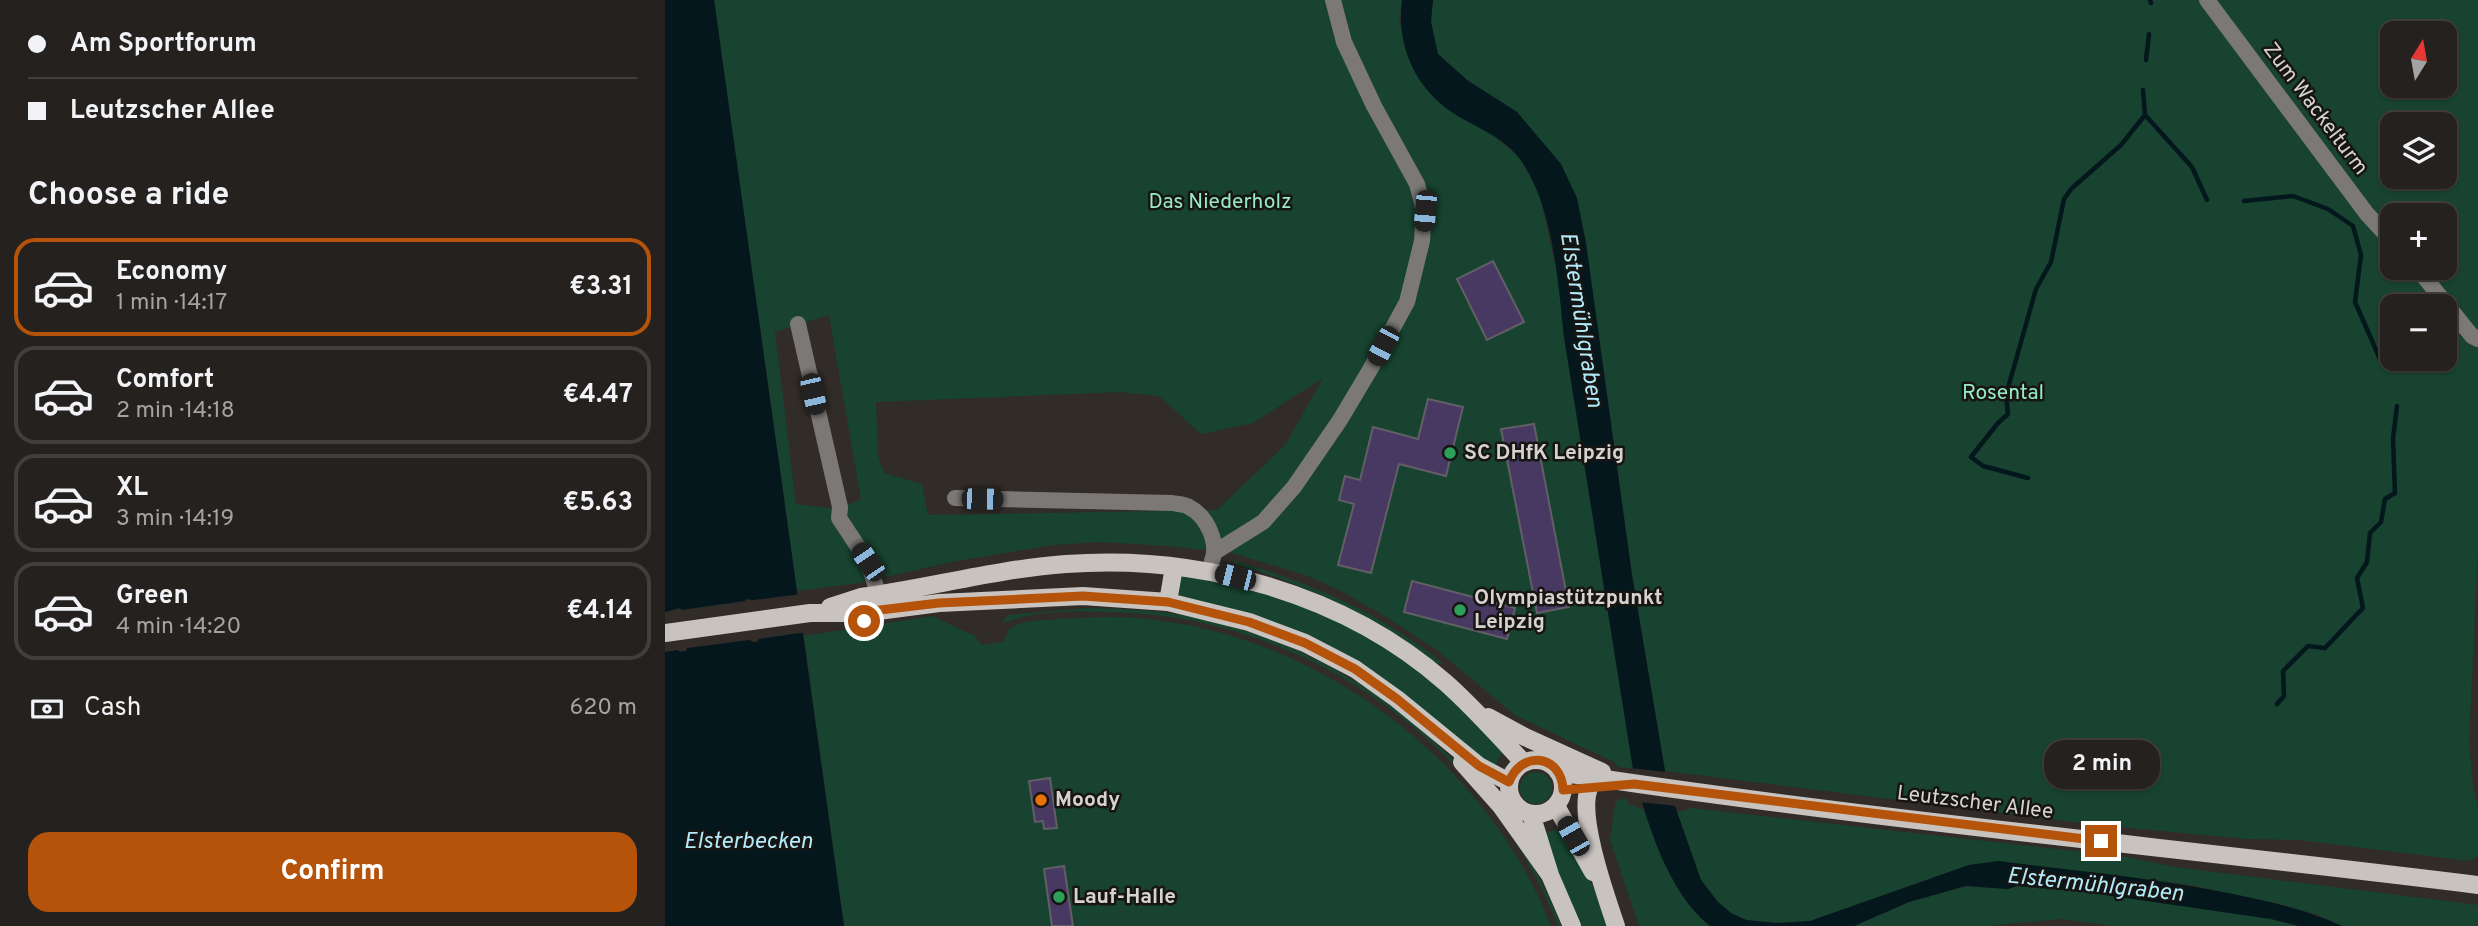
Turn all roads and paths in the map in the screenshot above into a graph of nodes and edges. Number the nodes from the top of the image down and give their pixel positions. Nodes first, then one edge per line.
1 (1333, 0) edge
2 (2207, 0) edge
3 (2380, 228) edge
4 (2427, 280) edge
5 (798, 324) dead end
6 (2478, 338) edge
7 (955, 498) dead end
8 (1215, 552) junction
9 (1174, 567) junction
10 (1209, 570) junction
11 (988, 588) junction
12 (881, 602) junction
13 (1168, 602) junction
14 (665, 633) edge
15 (1447, 684) junction
16 (1436, 733) junction
17 (1524, 763) junction
18 (1558, 772) junction
19 (1509, 782) junction
20 (1634, 784) junction
21 (1590, 786) junction
22 (1560, 798) junction
23 (1531, 814) junction
24 (1550, 875) junction
25 (2478, 885) edge
26 (1608, 900) junction
27 (1572, 926) edge
28 (1616, 926) edge

1 - 8 lane
2 - 3 lane, Zum Wackelturm
4 - 6 lane
5 - 12 lane
7 - 8 lane
8 - 10 lane
9 - 10 main road
9 - 11 main road
9 - 13 main road
10 - 15 main road
11 - 12 main road
11 - 12 main road
11 - 13 main road
12 - 14 main road
13 - 16 main road
15 - 17 main road
15 - 20 main road, Leutzscher Allee
16 - 19 main road
16 - 24 main road
17 - 18 main road
17 - 19 main road
18 - 20 main road, Leutzscher Allee
18 - 22 main road
19 - 23 main road
20 - 21 main road, Leutzscher Allee
20 - 25 main road, Leutzscher Allee
21 - 22 main road, Leutzscher Allee
21 - 26 main road
22 - 23 main road
22 - 26 main road
23 - 24 main road
24 - 27 main road
26 - 28 main road

